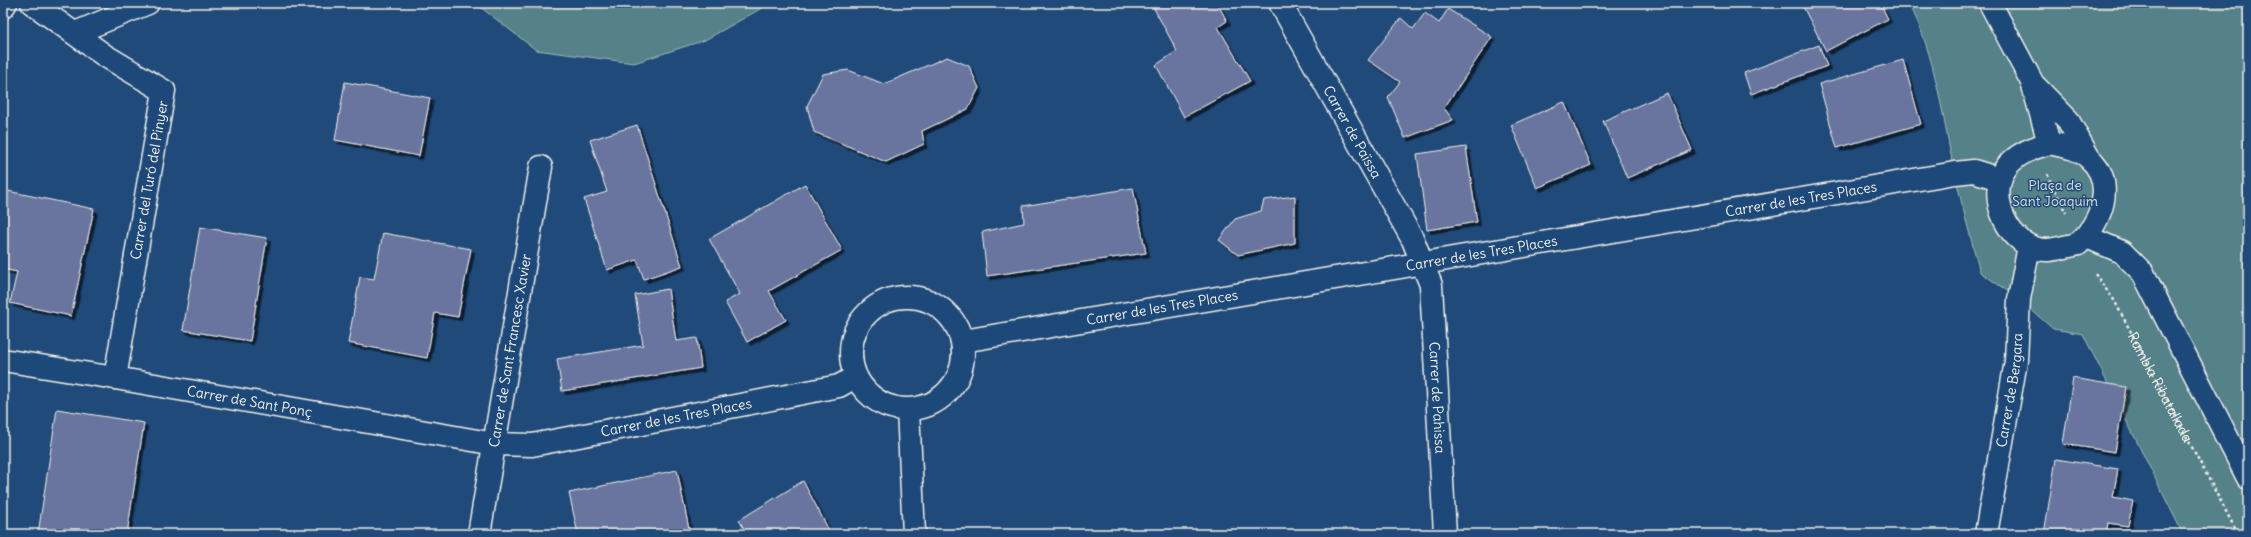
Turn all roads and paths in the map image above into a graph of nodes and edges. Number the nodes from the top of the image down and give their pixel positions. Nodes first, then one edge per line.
1 (6, 3) edge
2 (32, 3) edge
3 (148, 3) edge
4 (1280, 3) edge
5 (1990, 3) edge
6 (3, 7) edge
7 (75, 33) junction
8 (2032, 82) junction
9 (2042, 145) junction
10 (2089, 158) junction
11 (541, 166) dead end
12 (2000, 179) junction
13 (2082, 240) junction
14 (2029, 246) junction
15 (1422, 263) junction
16 (963, 341) junction
17 (3, 360) edge
18 (855, 377) junction
19 (114, 378) junction
20 (908, 410) junction
21 (495, 444) junction
22 (2248, 478) edge
23 (480, 534) edge
24 (914, 534) edge
25 (1445, 534) edge
26 (1986, 534) edge
27 (2238, 534) edge

1 - 6 street
2 - 7 street, Carrer del Turó del Pinyer
3 - 7 street
4 - 15 street, Carrer de Païssa
5 - 8 street
7 - 19 street, Carrer del Turó del Pinyer
8 - 9 street
8 - 10 street
9 - 10 street
9 - 12 street
9 - 13 path, Rambla Ribatallada
10 - 13 street
11 - 21 street, Carrer de Sant Francesc Xavier
12 - 14 street
12 - 15 street, Carrer de les Tres Places
13 - 14 street
13 - 22 street
13 - 27 path, Rambla Ribatallada
14 - 26 street, Carrer de Bergara
15 - 16 street, Carrer de les Tres Places
15 - 25 street, Carrer de Pahissa
16 - 18 street
16 - 20 street
17 - 19 street, Carrer de Sant Ponç
18 - 20 street
18 - 21 street, Carrer de les Tres Places
19 - 21 street, Carrer de Sant Ponç
20 - 24 street
21 - 23 street, Carrer de Sant Francesc Xavier

